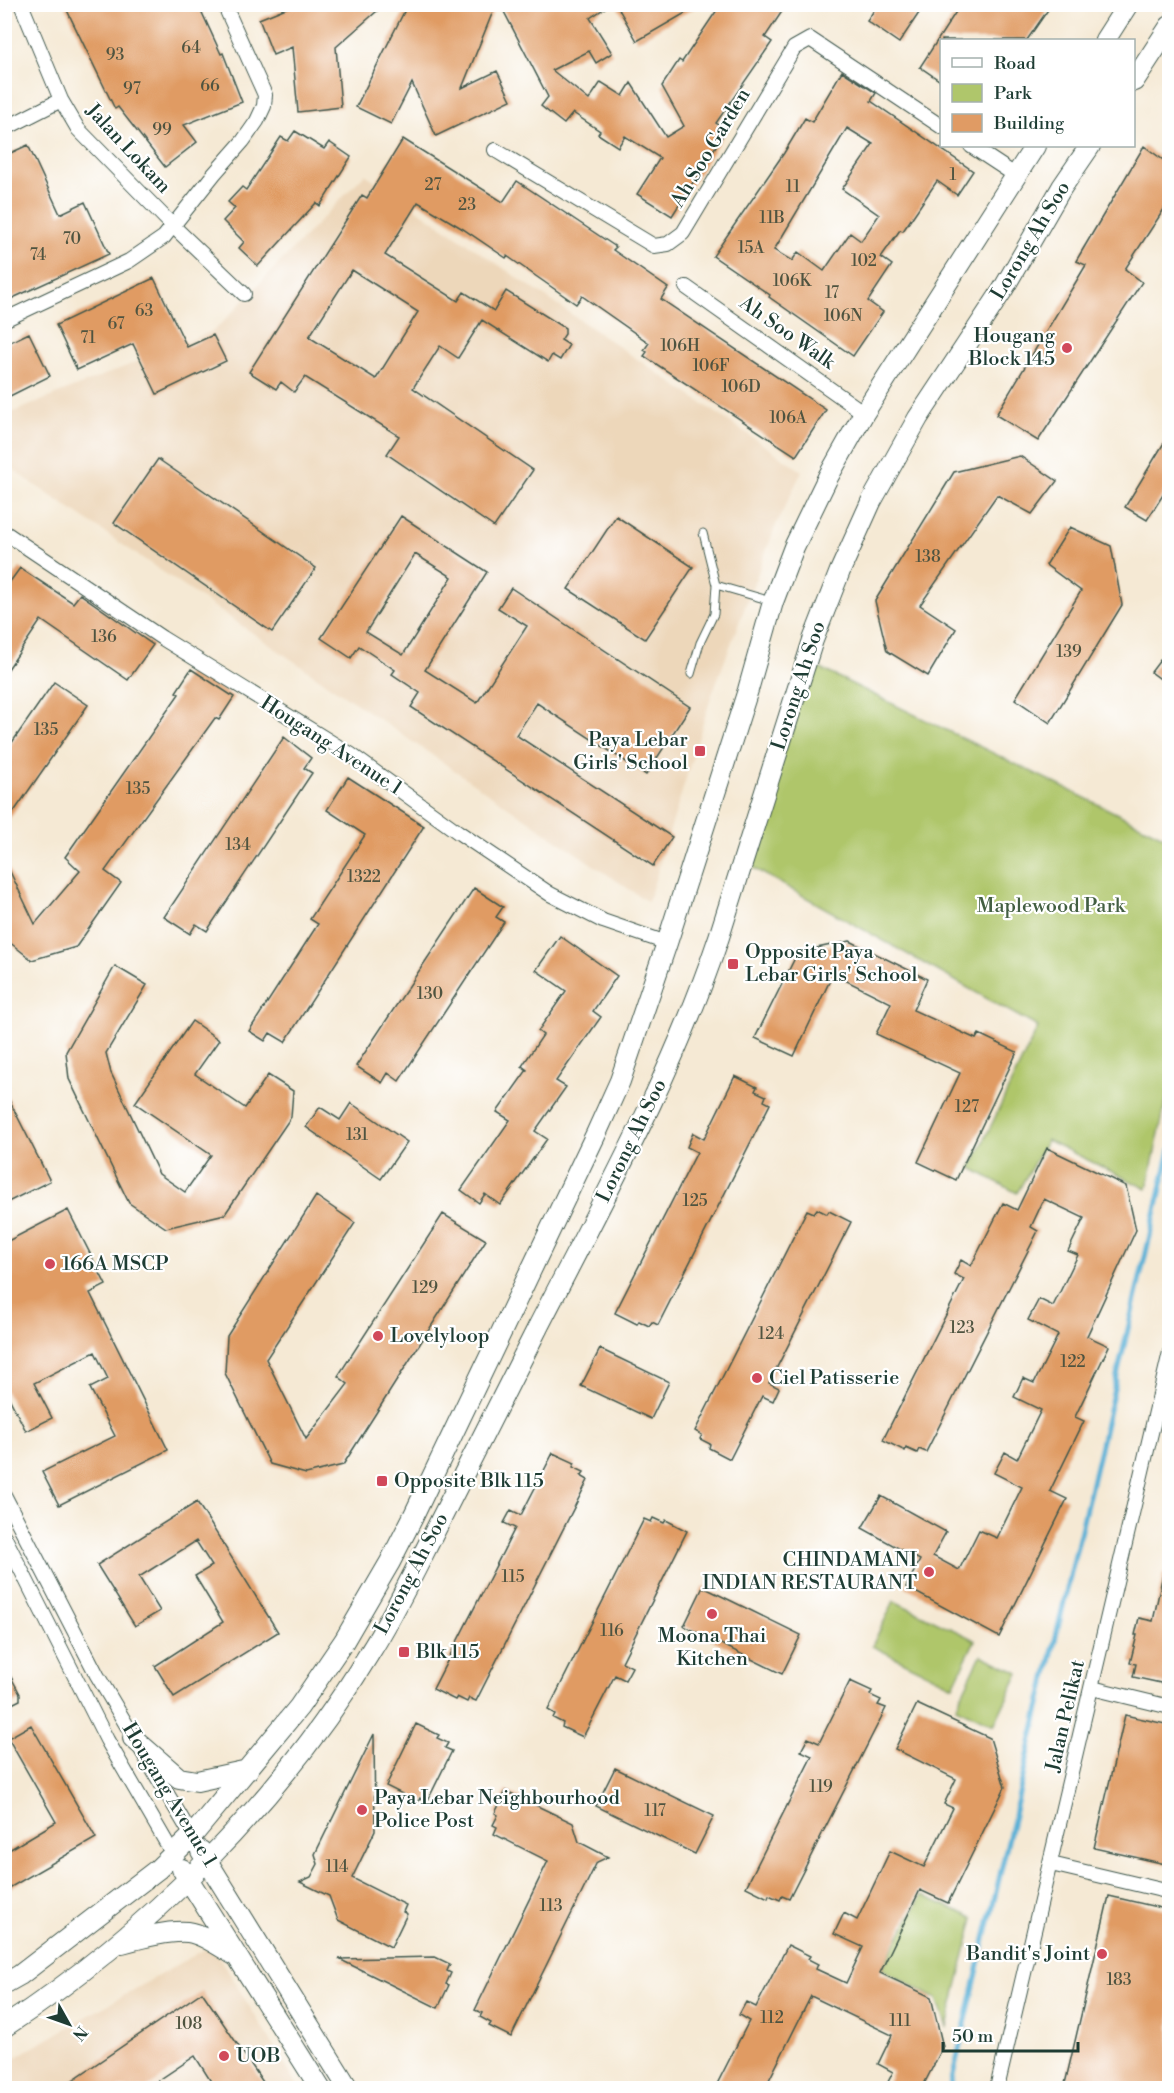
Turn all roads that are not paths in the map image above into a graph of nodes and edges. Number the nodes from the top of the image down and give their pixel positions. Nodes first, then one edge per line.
1 (21, 4) edge
2 (224, 4) edge
3 (1128, 4) edge
4 (1170, 26) edge
5 (1106, 39) edge
6 (1135, 79) edge
7 (61, 100) junction
8 (940, 126) edge
9 (4, 129) edge
10 (973, 147) edge
11 (1034, 147) edge
12 (1089, 147) edge
13 (495, 150) dead end
14 (1015, 175) junction
15 (173, 226) junction
16 (686, 287) dead end
17 (244, 294) dead end
18 (4, 320) edge
19 (864, 412) junction
20 (4, 532) edge
21 (703, 533) dead end
22 (716, 585) junction
23 (773, 602) junction
24 (691, 674) dead end
25 (667, 942) junction
26 (596, 1134) junction
27 (630, 1147) junction
28 (1170, 1352) edge
29 (4, 1495) edge
30 (4, 1536) edge
31 (1092, 1688) junction
32 (1170, 1707) edge
33 (133, 1738) junction
34 (248, 1770) junction
35 (192, 1836) junction
36 (173, 1854) junction
37 (207, 1860) junction
38 (1051, 1864) junction
39 (188, 1879) junction
40 (1170, 1892) edge
41 (119, 1944) junction
42 (239, 1958) junction
43 (4, 1984) edge
44 (4, 2027) edge
45 (320, 2088) edge
46 (348, 2088) edge
47 (997, 2088) edge

1 - 7 street, Jalan Lokam
2 - 15 street
3 - 5 main road
4 - 6 main road
7 - 9 street
7 - 15 street, Jalan Lokam
8 - 13 street, Ah Soo Garden
10 - 14 street
11 - 14 main road, Lorong Ah Soo
12 - 27 main road, Lorong Ah Soo
14 - 19 main road, Lorong Ah Soo
15 - 17 street, Jalan Lokam
15 - 18 street
16 - 19 street, Ah Soo Walk
19 - 23 main road, Lorong Ah Soo
20 - 25 street, Hougang Avenue 1
21 - 22 lane
22 - 23 lane
22 - 24 lane
23 - 25 main road, Lorong Ah Soo
25 - 26 main road, Lorong Ah Soo
26 - 27 main road
26 - 34 main road, Lorong Ah Soo
27 - 37 main road, Lorong Ah Soo
28 - 31 street, Jalan Pelikat
29 - 33 street, Hougang Avenue 1
30 - 36 street, Hougang Avenue 1
31 - 32 street
31 - 38 street, Jalan Pelikat
33 - 34 main road
33 - 35 street, Hougang Avenue 1
34 - 35 main road, Lorong Ah Soo
35 - 36 main road, Lorong Ah Soo
35 - 37 main road, Hougang Avenue 1
36 - 39 main road, Hougang Avenue 1
36 - 43 main road, Lorong Ah Soo
37 - 39 main road, Lorong Ah Soo
37 - 46 main road, Hougang Avenue 1
38 - 40 street
38 - 47 street, Jalan Pelikat
39 - 41 main road, Lorong Ah Soo
39 - 42 main road, Hougang Avenue 1
41 - 42 main road
41 - 44 main road, Lorong Ah Soo
42 - 45 main road, Hougang Avenue 1

